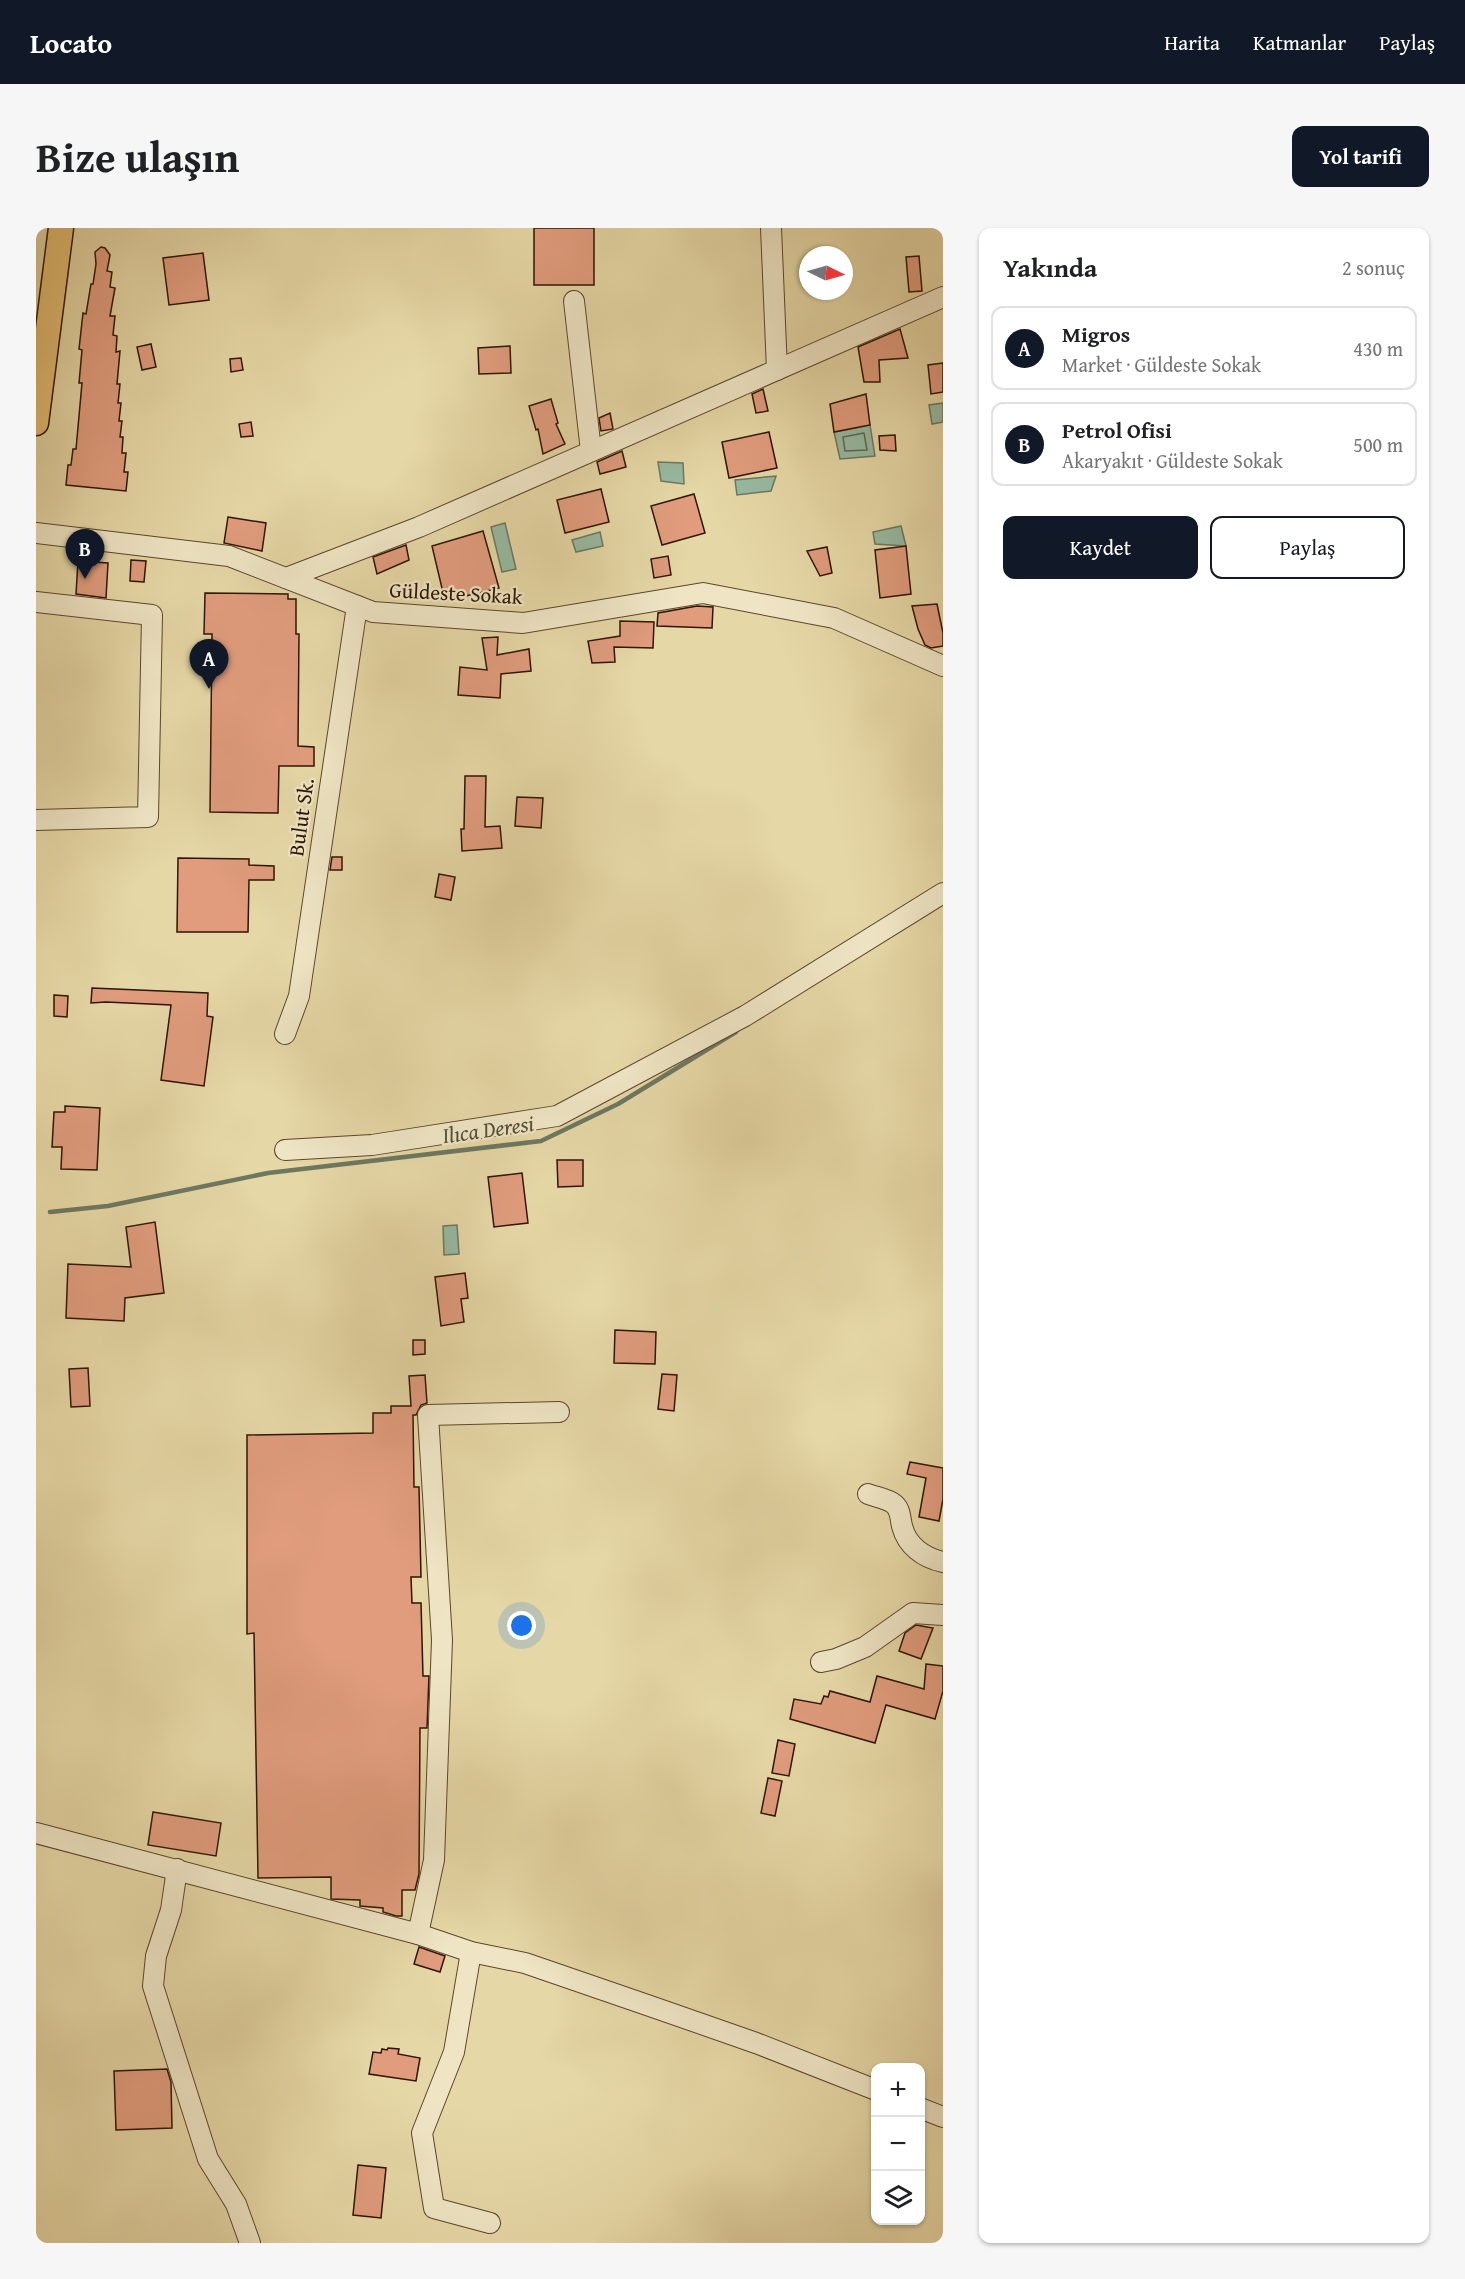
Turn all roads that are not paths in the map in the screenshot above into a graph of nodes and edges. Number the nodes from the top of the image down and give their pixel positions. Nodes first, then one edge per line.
1 (61, 228) edge
2 (771, 228) edge
3 (943, 297) edge
4 (574, 301) dead end
5 (777, 370) junction
6 (36, 423) edge
7 (591, 451) junction
8 (36, 533) edge
9 (286, 578) junction
10 (36, 602) edge
11 (357, 606) junction
12 (943, 666) edge
13 (36, 820) edge
14 (943, 893) edge
15 (285, 1034) dead end
16 (285, 1150) dead end
17 (559, 1412) dead end
18 (868, 1494) dead end
19 (943, 1562) edge
20 (943, 1615) edge
21 (820, 1662) dead end
22 (36, 1833) edge
23 (177, 1869) junction
24 (418, 1934) junction
25 (471, 1952) junction
26 (871, 2088) edge
27 (925, 2110) edge
28 (943, 2117) edge
29 (490, 2223) dead end
30 (250, 2243) edge

1 - 6 main road
2 - 5 street
3 - 5 street
4 - 7 street
5 - 7 street
7 - 9 street
8 - 9 street, Güldeste Sokak
9 - 11 street, Güldeste Sokak
10 - 13 street
11 - 12 street, Güldeste Sokak
11 - 15 street, Bulut Sk.
14 - 16 street
17 - 24 street
18 - 19 street
20 - 21 street
22 - 23 street
23 - 24 street
23 - 30 street
24 - 25 street
25 - 26 street
25 - 29 street
27 - 28 street

